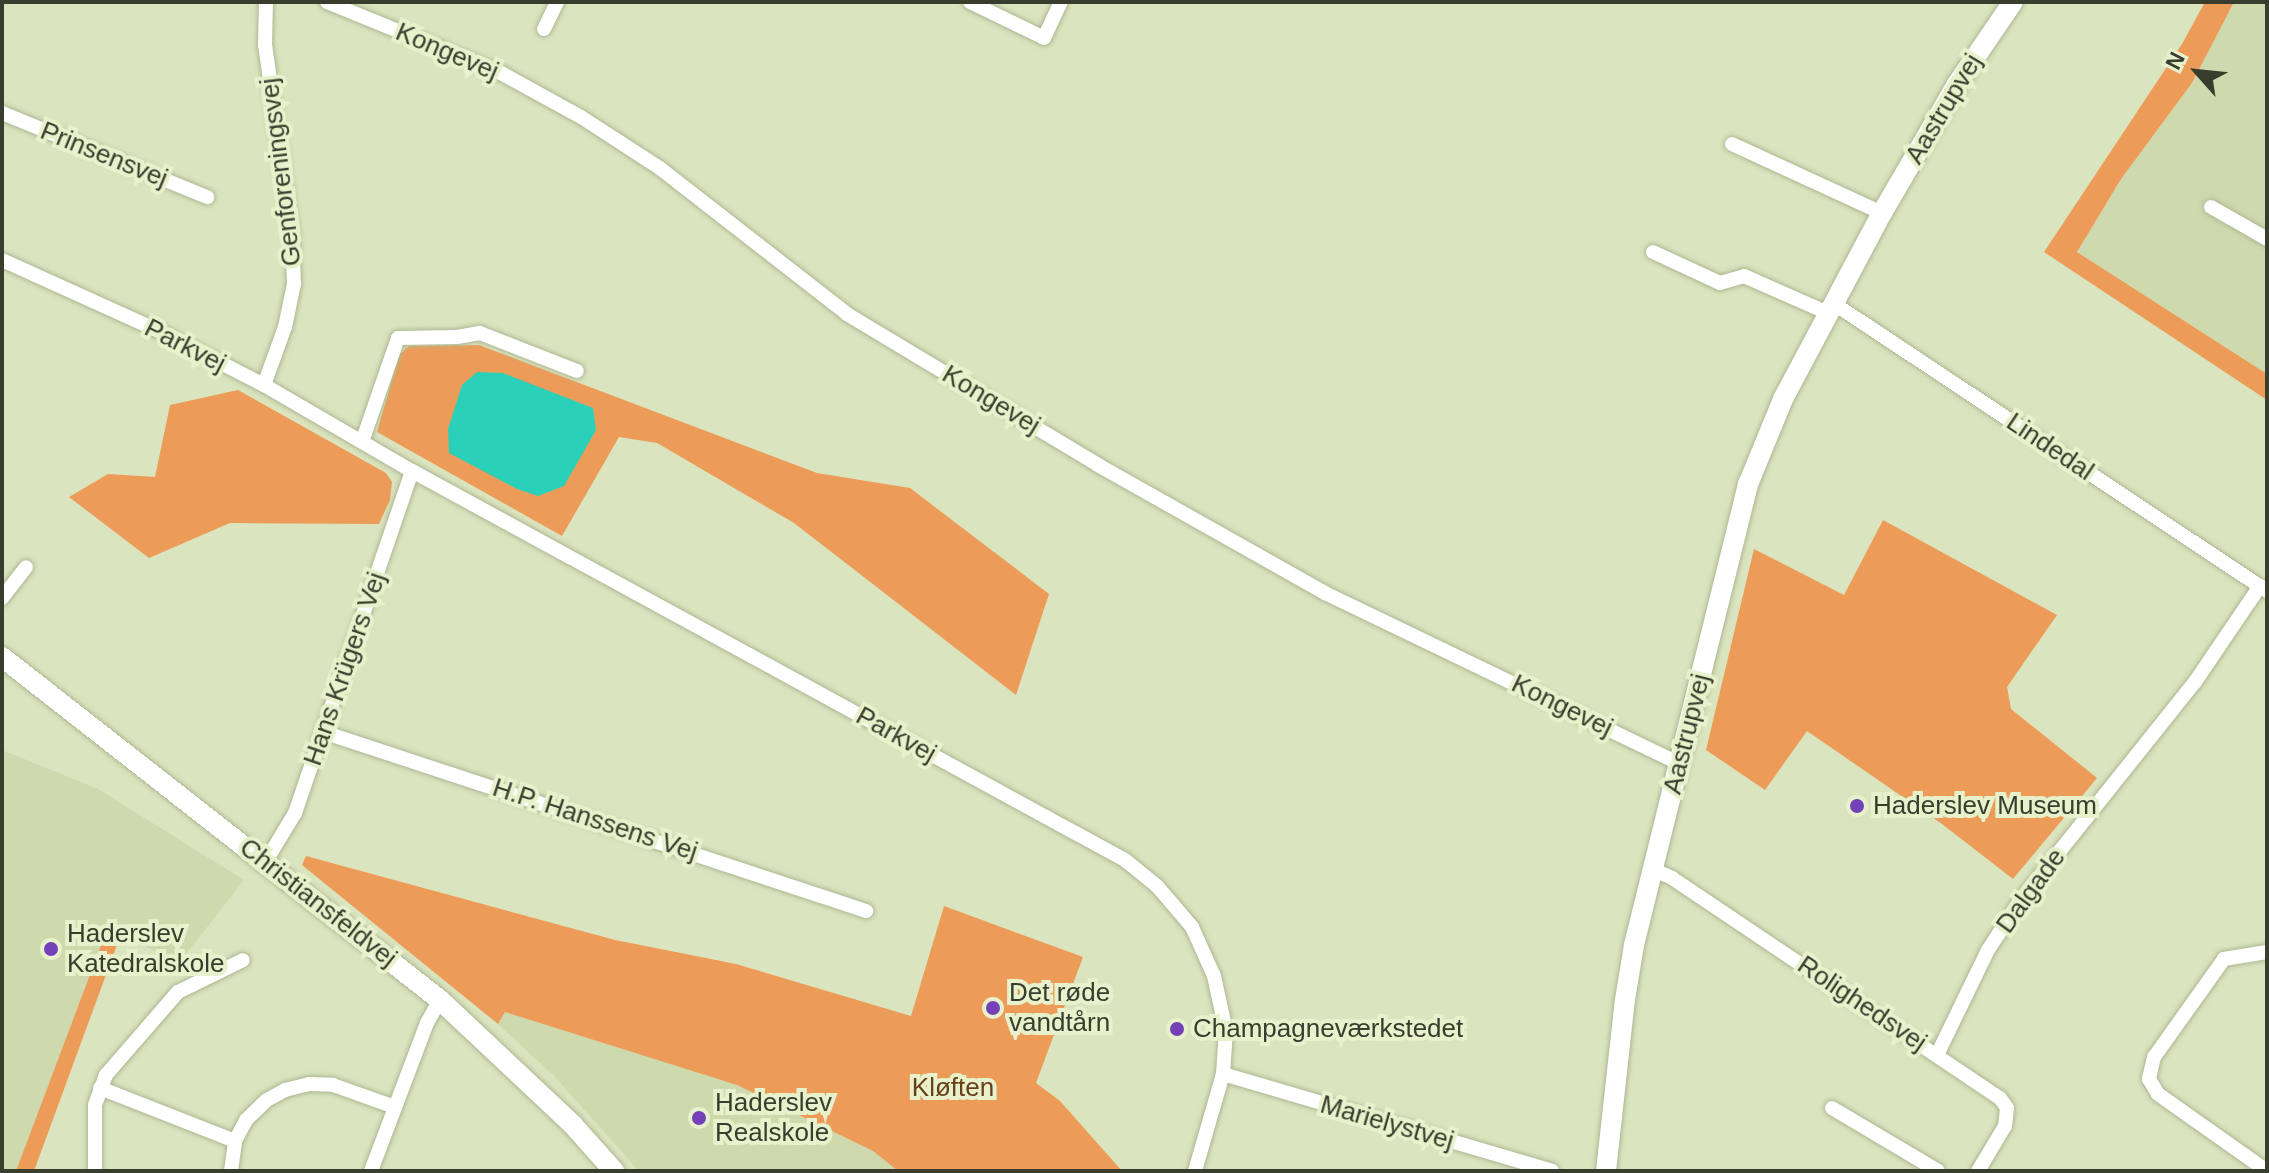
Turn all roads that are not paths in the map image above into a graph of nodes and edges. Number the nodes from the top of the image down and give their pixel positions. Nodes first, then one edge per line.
1 (266, 2) edge
2 (327, 2) edge
3 (557, 2) edge
4 (970, 2) edge
5 (1061, 2) edge
6 (2008, 4) edge
7 (544, 29) dead end
8 (2, 113) edge
9 (1732, 144) dead end
10 (207, 197) dead end
11 (2211, 207) dead end
12 (1882, 213) junction
13 (2267, 239) edge
14 (1653, 252) dead end
15 (2, 260) edge
16 (1830, 308) junction
17 (577, 371) dead end
18 (264, 385) junction
19 (362, 442) junction
20 (412, 471) junction
21 (26, 567) dead end
22 (2264, 589) edge
23 (2, 598) edge
24 (2, 657) edge
25 (323, 732) junction
26 (1679, 763) junction
27 (266, 861) junction
28 (1652, 869) junction
29 (866, 911) dead end
30 (2267, 952) edge
31 (243, 960) dead end
32 (440, 1000) junction
33 (1937, 1055) junction
34 (1223, 1074) junction
35 (100, 1088) junction
36 (395, 1107) junction
37 (1832, 1108) dead end
38 (235, 1141) junction
39 (95, 1171) edge
40 (231, 1171) edge
41 (371, 1171) edge
42 (614, 1171) edge
43 (1195, 1171) edge
44 (1552, 1171) edge
45 (1606, 1171) edge
46 (1938, 1171) edge
47 (1978, 1171) edge
48 (2267, 1171) edge

1 - 18 street, Genforeningsvej
2 - 26 street, Kongevej
3 - 7 street
4 - 5 street
6 - 12 street, Aastrupvej
8 - 10 street, Prinsensvej
9 - 12 street
11 - 13 street
12 - 16 street, Aastrupvej
14 - 16 street
15 - 18 street, Parkvej
16 - 22 street, Lindedal
16 - 26 street, Aastrupvej
17 - 19 street
18 - 19 street, Parkvej
19 - 20 street, Parkvej
20 - 25 street, Hans Krügers Vej
20 - 34 street, Parkvej
21 - 23 street
22 - 33 street, Dalgade
24 - 27 street, Christiansfeldvej
25 - 27 street, Hans Krügers Vej
25 - 29 street, H.P. Hanssens Vej
26 - 28 street, Aastrupvej
27 - 32 street, Christiansfeldvej
28 - 33 street, Rolighedsvej
28 - 45 street, Aastrupvej
30 - 48 street
31 - 35 street
32 - 36 street
32 - 42 street, Christiansfeldvej
33 - 47 street, Rolighedsvej
34 - 43 street, Parkvej
34 - 44 street, Marielystvej
35 - 38 street
35 - 39 street
36 - 38 street
36 - 41 street
37 - 46 street
38 - 40 street

